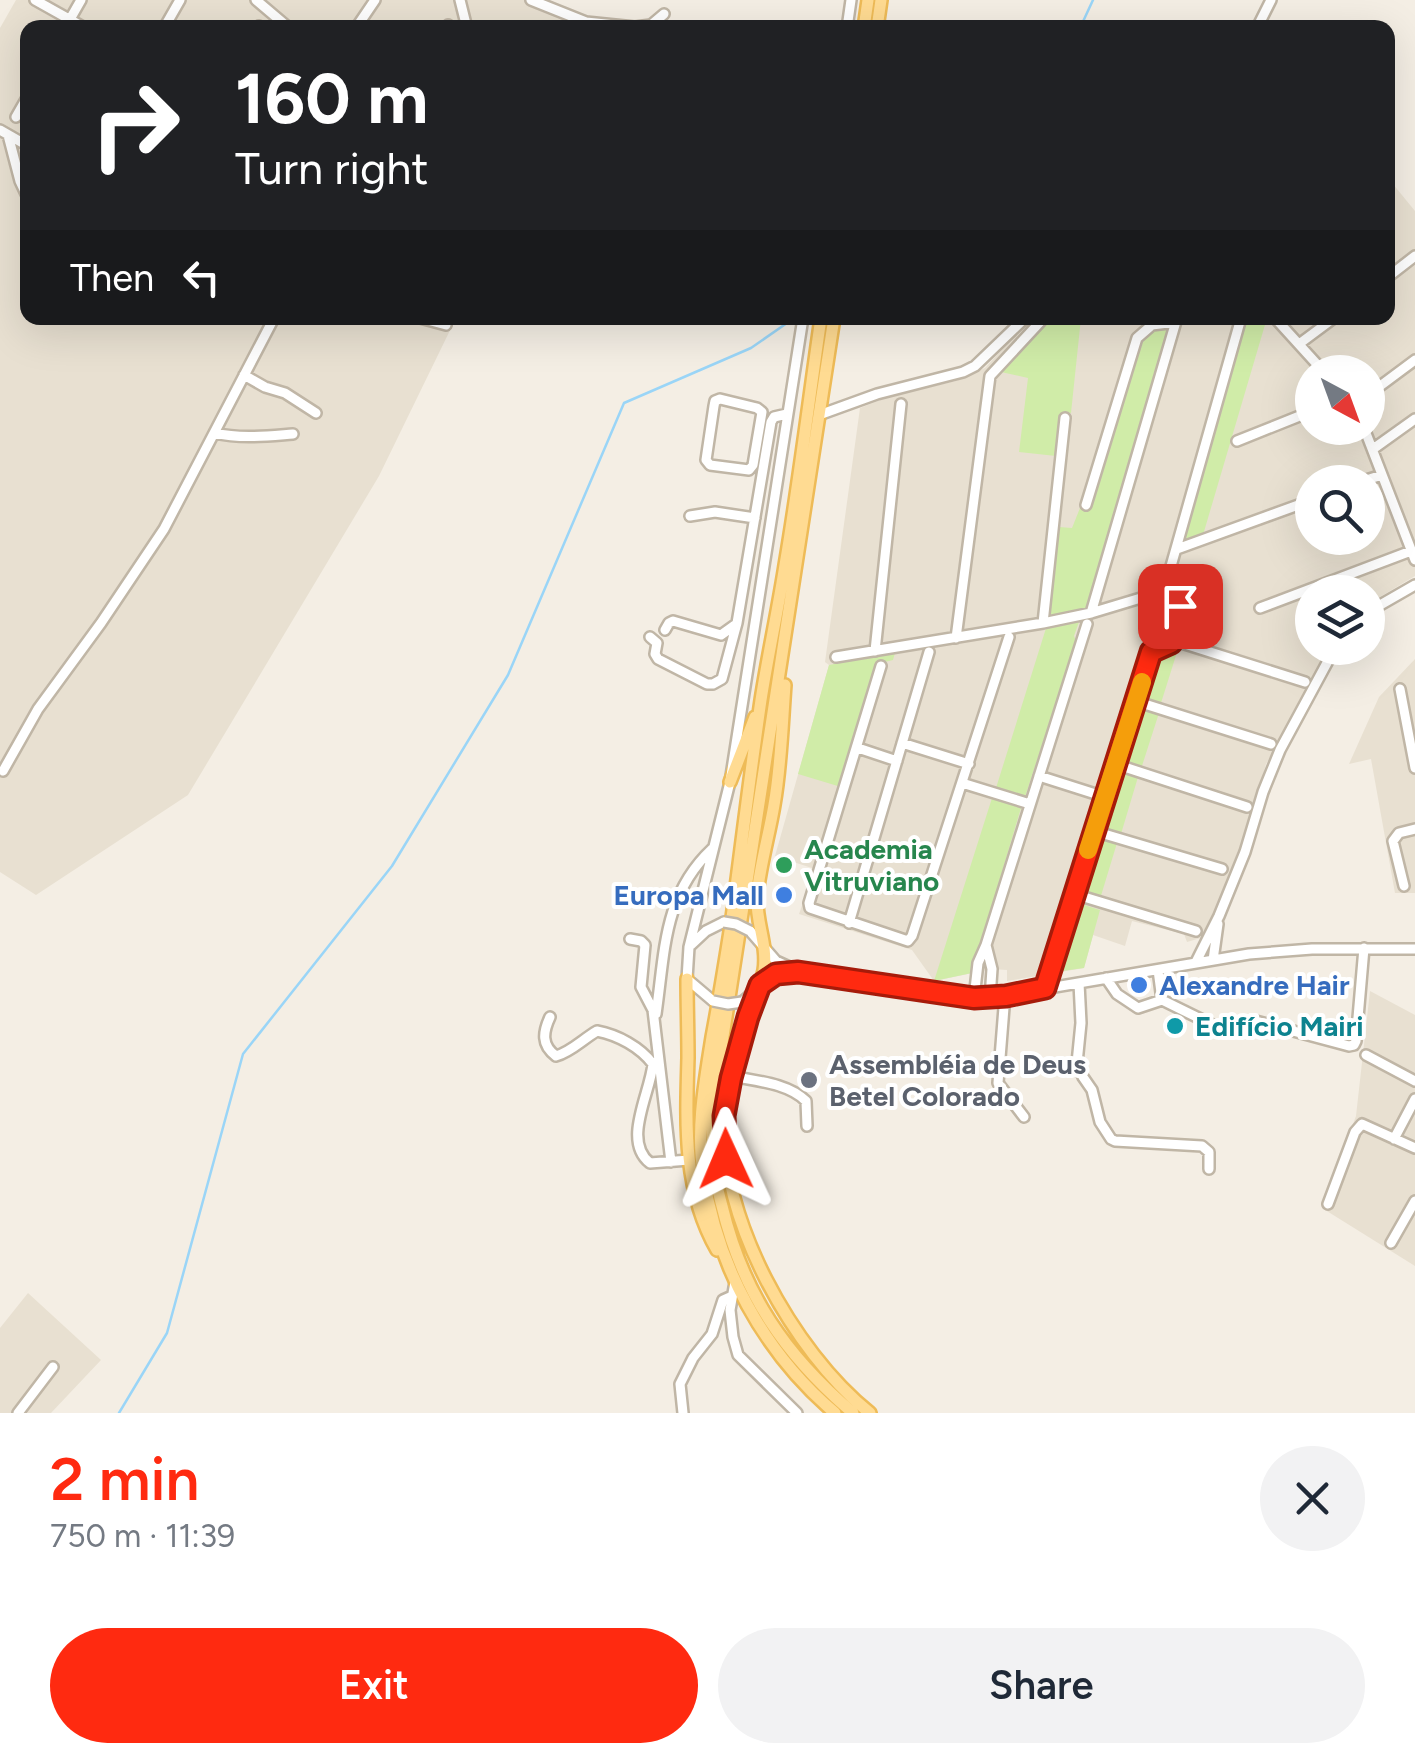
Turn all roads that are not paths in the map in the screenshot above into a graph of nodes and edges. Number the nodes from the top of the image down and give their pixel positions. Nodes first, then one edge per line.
1 (35, 0) edge
2 (256, 0) edge
3 (532, 0) edge
4 (270, 4) edge
5 (664, 14) dead end
6 (64, 20) edge
7 (581, 20) edge
8 (656, 20) edge
9 (20, 109) edge
10 (16, 116) dead end
11 (4, 132) edge
12 (20, 181) edge
13 (1415, 256) edge
14 (1395, 272) edge
15 (270, 325) edge
16 (801, 325) edge
17 (821, 325) edge
18 (833, 325) edge
19 (1017, 325) edge
20 (1037, 325) edge
21 (1152, 325) edge
22 (1175, 325) edge
23 (1239, 325) edge
24 (1281, 325) edge
25 (1325, 325) edge
26 (1299, 344) junction
27 (1309, 355) edge
28 (1415, 360) edge
29 (244, 375) junction
30 (1385, 382) edge
31 (901, 404) dead end
32 (316, 413) dead end
33 (788, 414) junction
34 (819, 415) junction
35 (1065, 418) dead end
36 (1295, 418) edge
37 (1415, 419) edge
38 (214, 433) junction
39 (293, 434) dead end
40 (763, 439) junction
41 (1237, 441) dead end
42 (1371, 445) edge
43 (1373, 449) junction
44 (1379, 465) edge
45 (1385, 482) edge
46 (1086, 505) dead end
47 (1295, 506) edge
48 (690, 516) dead end
49 (754, 518) junction
50 (1412, 546) edge
51 (1176, 549) junction
52 (1415, 584) edge
53 (1385, 602) edge
54 (790, 604) junction
55 (1260, 608) dead end
56 (1090, 613) junction
57 (737, 623) junction
58 (1043, 623) junction
59 (1087, 624) dead end
60 (665, 630) dead end
61 (650, 637) dead end
62 (1009, 637) dead end
63 (956, 638) junction
64 (1172, 640) junction
65 (875, 650) junction
66 (929, 652) dead end
67 (1151, 652) junction
68 (836, 657) dead end
69 (1326, 665) edge
70 (881, 666) dead end
71 (1305, 682) dead end
72 (1400, 689) dead end
73 (762, 698) junction
74 (1135, 701) junction
75 (902, 743) junction
76 (1271, 744) dead end
77 (858, 748) junction
78 (897, 761) junction
79 (969, 764) junction
80 (1115, 764) junction
81 (1415, 768) edge
82 (3, 771) dead end
83 (1039, 776) junction
84 (730, 782) junction
85 (962, 783) junction
86 (1105, 797) junction
87 (1030, 804) junction
88 (1248, 806) dead end
89 (1415, 830) edge
90 (1094, 831) junction
91 (714, 847) junction
92 (1222, 869) dead end
93 (1404, 886) dead end
94 (1074, 894) junction
95 (1219, 916) junction
96 (849, 922) junction
97 (1196, 931) dead end
98 (630, 939) dead end
99 (762, 945) junction
100 (986, 945) junction
101 (689, 947) junction
102 (1364, 948) junction
103 (1415, 950) edge
104 (1213, 960) junction
105 (1196, 962) junction
106 (1158, 970) junction
107 (798, 972) junction
108 (1106, 978) junction
109 (688, 979) junction
110 (1079, 983) junction
111 (760, 985) junction
112 (1045, 988) junction
113 (1006, 996) junction
114 (974, 998) junction
115 (990, 998) junction
116 (1162, 1000) junction
117 (550, 1017) dead end
118 (655, 1023) junction
119 (1366, 1056) dead end
120 (731, 1076) junction
121 (1415, 1081) edge
122 (1415, 1098) edge
123 (1024, 1117) dead end
124 (807, 1126) dead end
125 (1394, 1138) junction
126 (1415, 1148) edge
127 (689, 1160) junction
128 (671, 1162) junction
129 (1209, 1169) dead end
130 (1415, 1201) edge
131 (1328, 1204) dead end
132 (1391, 1243) dead end
133 (733, 1279) junction
134 (732, 1296) junction
135 (53, 1367) dead end
136 (18, 1413) edge
137 (682, 1413) edge
138 (797, 1413) edge
139 (836, 1413) edge
140 (852, 1413) edge
141 (870, 1413) edge

1 - 6 street
2 - 4 street
3 - 7 street
5 - 8 street
9 - 10 street
11 - 12 street
13 - 14 street
15 - 29 street
16 - 33 street
17 - 73 main road
18 - 34 main road
19 - 34 street
20 - 63 street
21 - 46 street
22 - 56 street
23 - 51 street
24 - 26 street
25 - 26 street
26 - 27 street
28 - 30 street
29 - 32 street
29 - 38 street
31 - 65 street
33 - 40 street
33 - 84 street
34 - 54 main road
35 - 58 street
36 - 41 street
37 - 43 street
38 - 39 street
38 - 82 street
40 - 40 street
40 - 49 street
42 - 43 street
43 - 44 street
45 - 50 street
47 - 51 street
48 - 49 street
49 - 57 street
50 - 55 street
51 - 56 street
52 - 53 street
54 - 99 main road
54 - 140 main road
56 - 58 street
57 - 60 street
57 - 61 street
58 - 63 street
59 - 83 street
62 - 79 street
63 - 65 street
64 - 67 street
64 - 67 street
64 - 71 street
65 - 68 street
66 - 75 street
67 - 74 street
69 - 95 street
70 - 77 street
72 - 81 street
73 - 84 main road
73 - 133 main road
74 - 76 street
74 - 80 street
75 - 78 street
75 - 79 street
77 - 78 street
77 - 96 street
78 - 96 street
79 - 85 street
80 - 86 street
80 - 88 street
83 - 86 street
83 - 87 street
84 - 91 street
85 - 87 street
85 - 96 street
86 - 90 street
87 - 100 street
89 - 93 street
90 - 92 street
90 - 94 street
91 - 101 street
91 - 118 street
94 - 97 street
94 - 112 street
95 - 104 street
95 - 105 street
98 - 118 street
99 - 101 street, bridge
99 - 107 street
99 - 111 main road
100 - 114 street
100 - 115 street
101 - 109 street
102 - 103 street
102 - 104 street
102 - 116 street
104 - 105 street
105 - 106 street
106 - 108 street
106 - 116 street
107 - 111 street
107 - 114 street
108 - 110 street
108 - 116 street
109 - 111 street, bridge
109 - 127 main road
110 - 112 street
110 - 129 street
111 - 120 main road
112 - 113 street
113 - 115 street
113 - 123 street
114 - 115 street
117 - 128 street
118 - 128 street
119 - 121 street
120 - 124 street
120 - 141 main road
122 - 125 street
125 - 126 street
125 - 131 street
127 - 128 street
127 - 133 main road
130 - 132 street
133 - 134 street
133 - 139 main road
134 - 137 street
134 - 138 street
135 - 136 street

